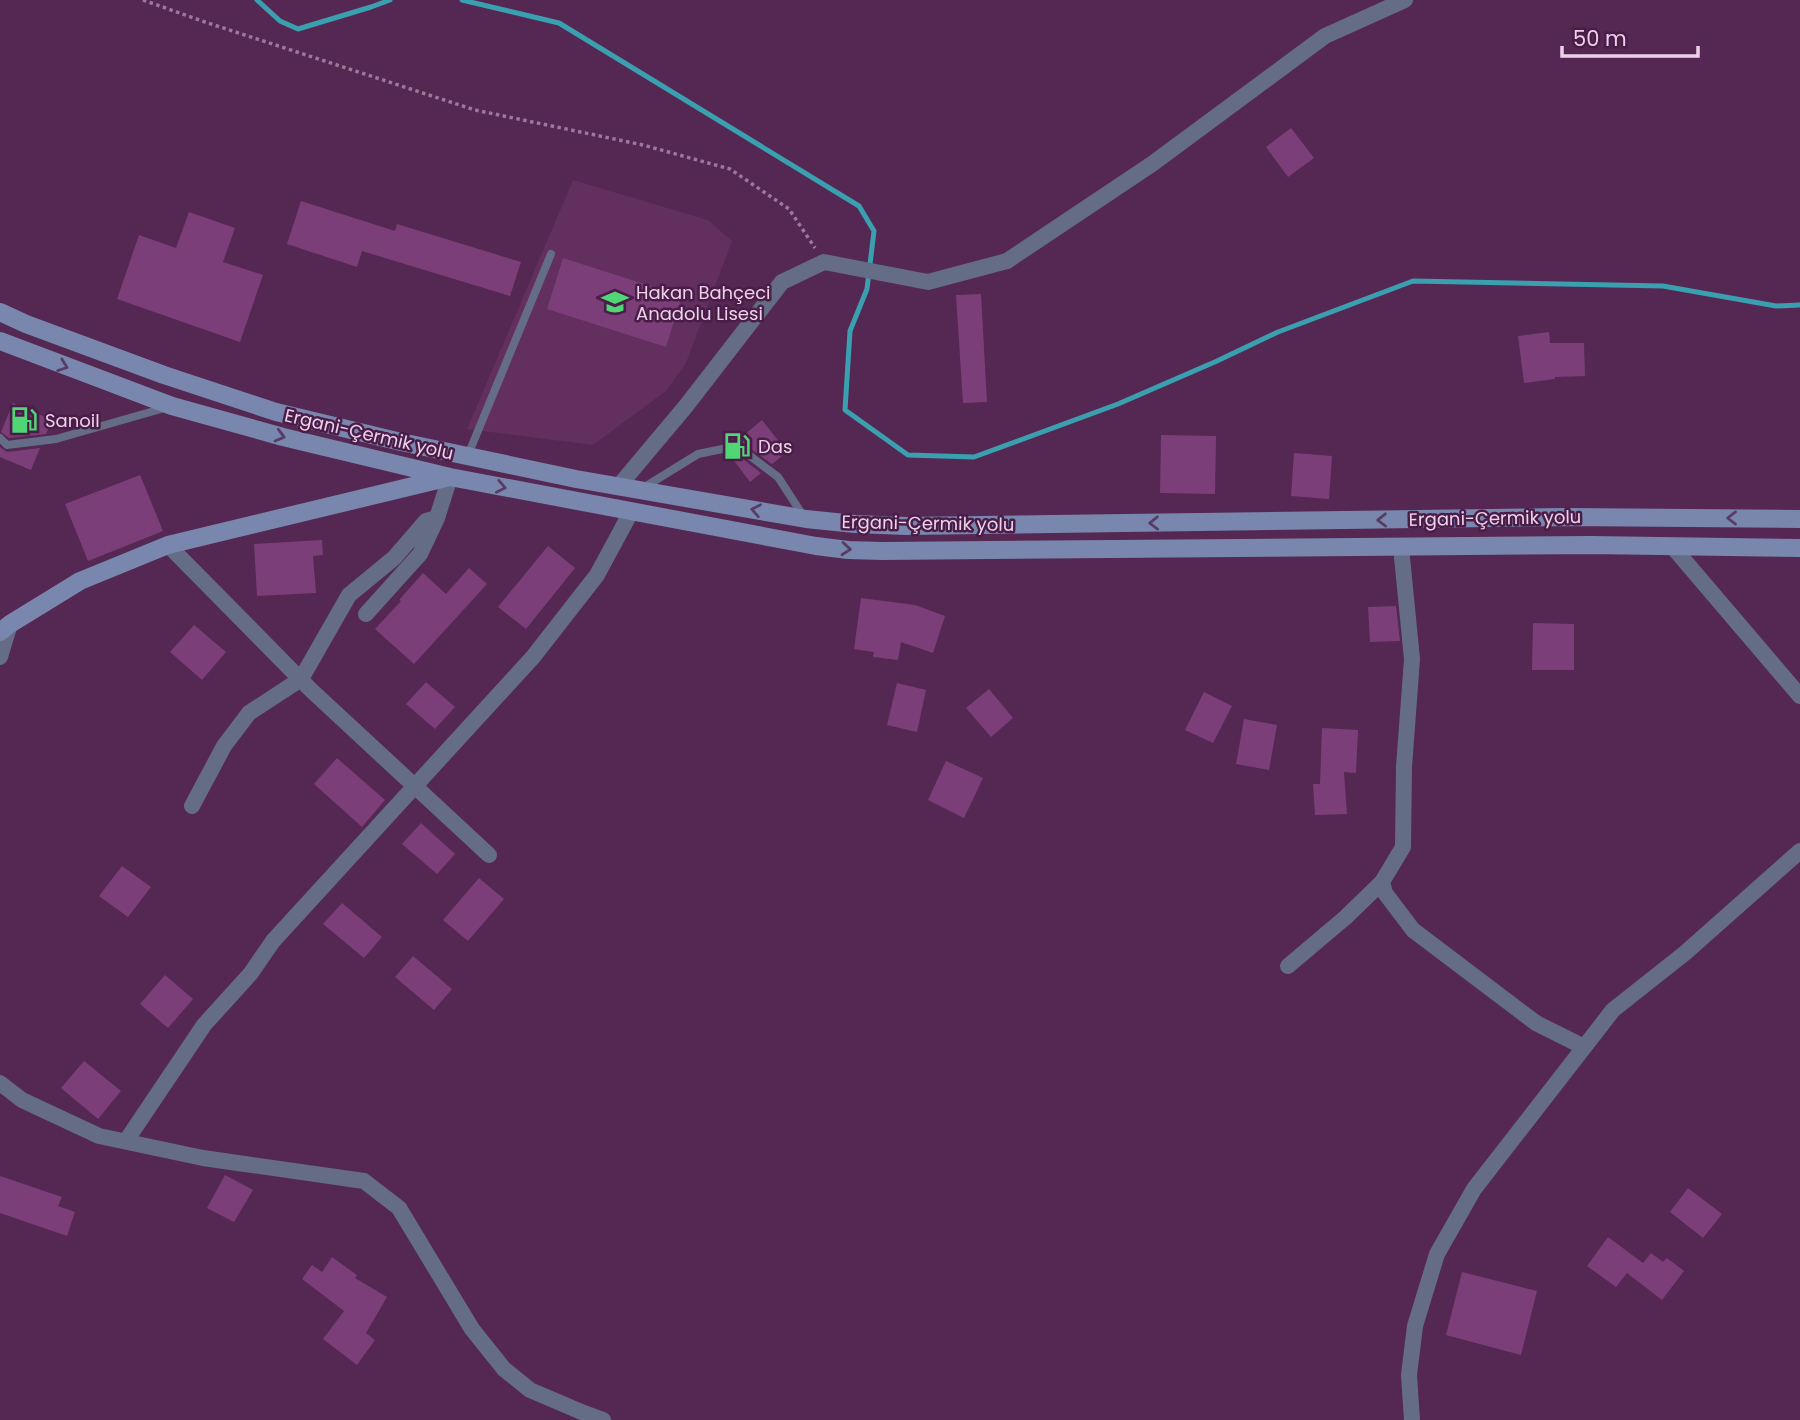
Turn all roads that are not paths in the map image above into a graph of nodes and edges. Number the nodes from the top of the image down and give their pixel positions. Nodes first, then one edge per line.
1 (1405, 0) edge
2 (551, 254) dead end
3 (0, 312) edge
4 (0, 341) edge
5 (172, 406) junction
6 (0, 438) edge
7 (467, 457) junction
8 (450, 477) junction
9 (618, 487) junction
10 (639, 491) junction
11 (631, 512) junction
12 (438, 518) junction
13 (806, 519) junction
14 (1800, 519) edge
15 (168, 545) junction
16 (1672, 546) junction
17 (1401, 547) junction
18 (1800, 548) edge
19 (366, 614) dead end
20 (5, 628) edge
21 (0, 657) edge
22 (301, 680) junction
23 (1800, 696) edge
24 (415, 786) junction
25 (192, 806) dead end
26 (489, 855) dead end
27 (1797, 860) edge
28 (1382, 882) junction
29 (1288, 966) dead end
30 (1584, 1047) junction
31 (0, 1083) edge
32 (126, 1141) junction
33 (603, 1420) edge
34 (1412, 1420) edge

1 - 9 street
2 - 7 lane
3 - 7 main road, Ergani-Çermik yolu
4 -> 5 main road, Ergani-Çermik yolu
5 - 6 lane
5 -> 8 main road, Ergani-Çermik yolu
7 - 9 main road, Ergani-Çermik yolu
8 -> 11 main road, Ergani-Çermik yolu
8 - 12 street
8 - 15 main road
9 - 10 main road, Ergani-Çermik yolu
13 -> 10 main road, Ergani-Çermik yolu
10 - 13 lane
11 -> 17 main road, Ergani-Çermik yolu
11 - 24 street
12 - 19 street
12 - 22 street
14 -> 13 main road, Ergani-Çermik yolu
15 - 20 main road
15 - 22 street
16 - 17 main road, Ergani-Çermik yolu
16 - 18 main road, Ergani-Çermik yolu
16 - 23 street
17 - 28 street
20 - 21 street
22 - 24 street
22 - 25 street
24 - 26 street
24 - 32 street
27 - 30 street
28 - 29 street
28 - 30 street
30 - 34 street
31 - 32 street
32 - 33 street

